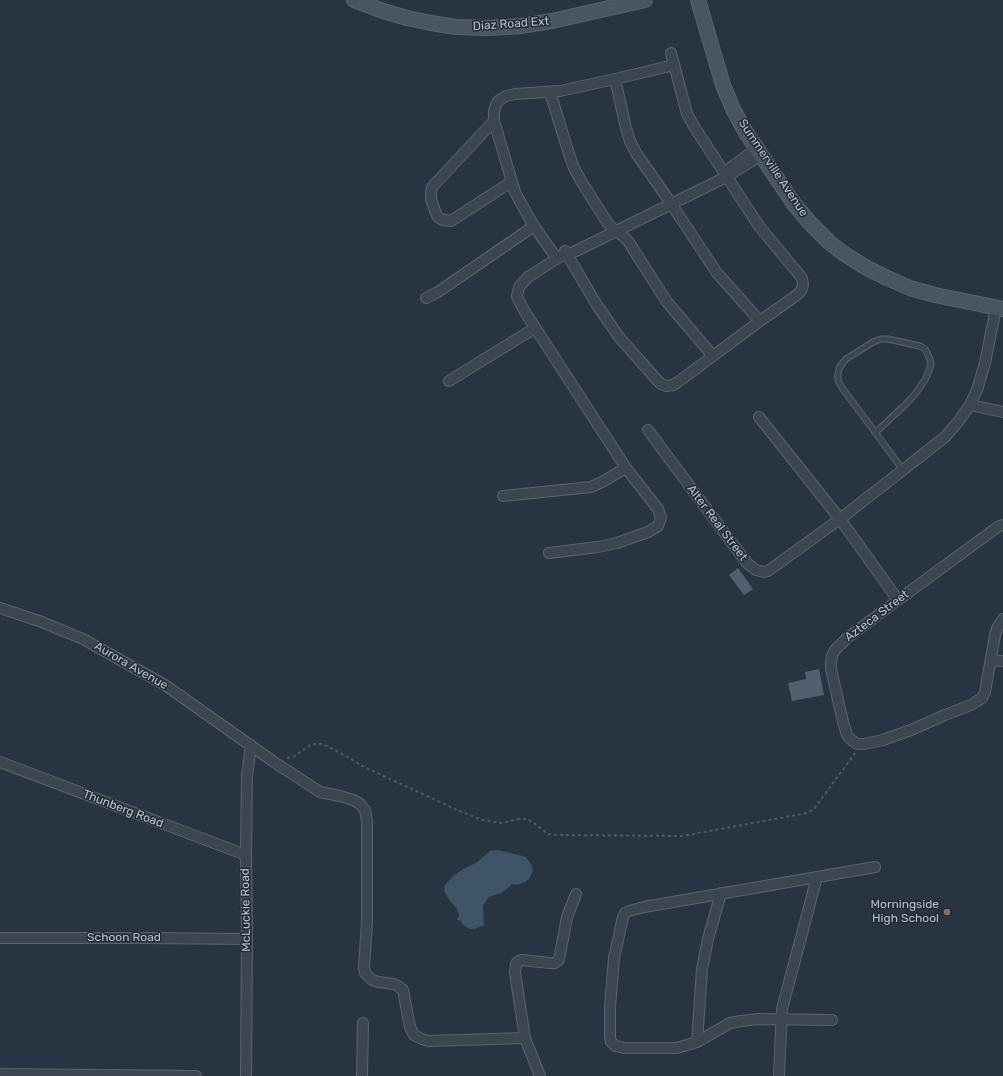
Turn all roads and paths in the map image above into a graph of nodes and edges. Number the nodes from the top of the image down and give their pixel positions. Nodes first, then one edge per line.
1 (354, 0) edge
2 (645, 0) edge
3 (698, 0) edge
4 (671, 53) dead end
5 (674, 65) junction
6 (615, 80) junction
7 (550, 92) junction
8 (494, 121) junction
9 (759, 152) junction
10 (725, 175) junction
11 (511, 182) junction
12 (670, 201) junction
13 (534, 226) junction
14 (614, 229) junction
15 (562, 255) junction
16 (426, 298) dead end
17 (1000, 308) edge
18 (760, 321) junction
19 (535, 328) junction
20 (713, 356) junction
21 (449, 381) dead end
22 (970, 405) junction
23 (1003, 412) edge
24 (759, 417) dead end
25 (648, 430) dead end
26 (876, 432) junction
27 (626, 468) junction
28 (903, 470) junction
29 (503, 496) dead end
30 (840, 519) junction
31 (1003, 525) edge
32 (549, 553) dead end
33 (898, 600) junction
34 (0, 608) edge
35 (1003, 619) edge
36 (991, 660) junction
37 (1003, 661) edge
38 (857, 744) junction
39 (251, 745) junction
40 (0, 762) edge
41 (274, 762) junction
42 (246, 855) junction
43 (875, 867) dead end
44 (817, 877) junction
45 (721, 893) junction
46 (576, 894) dead end
47 (0, 938) edge
48 (247, 939) junction
49 (781, 1019) junction
50 (832, 1020) dead end
51 (362, 1023) dead end
52 (525, 1038) junction
53 (697, 1042) junction
54 (0, 1074) edge
55 (196, 1076) edge
56 (246, 1076) edge
57 (362, 1076) edge
58 (540, 1076) edge
59 (777, 1076) edge

1 - 2 street, Diaz Road Ext
3 - 9 street, Summerville Avenue
4 - 5 street
5 - 6 street
5 - 10 street
6 - 7 street
6 - 12 street
7 - 8 street
7 - 14 street
8 - 11 street
8 - 11 street
9 - 10 street
9 - 17 street, Summerville Avenue
10 - 12 street
10 - 18 street
11 - 13 street
12 - 14 street
12 - 18 street
13 - 15 street
13 - 16 street
14 - 15 street
14 - 20 street
15 - 19 street
15 - 20 street
17 - 22 street, Alter Real Street
18 - 20 street
19 - 21 street
19 - 27 street
22 - 23 street
22 - 28 street, Alter Real Street
24 - 30 street
25 - 30 street, Alter Real Street
26 - 26 lane
26 - 28 lane
27 - 29 street
27 - 32 street
28 - 30 street, Alter Real Street
30 - 33 street
31 - 33 street, Azteca Street
33 - 38 street, Azteca Street
34 - 39 street, Aurora Avenue
35 - 36 street
36 - 37 street
36 - 38 street
38 - 41 path
39 - 41 street, Aurora Avenue
39 - 42 street, McLuckie Road
40 - 42 street, Thunberg Road
41 - 52 street, Aurora Avenue
42 - 48 street, McLuckie Road
43 - 44 street
44 - 45 street
44 - 49 street
45 - 53 street
45 - 53 street
46 - 52 street
47 - 48 street, Schoon Road
48 - 56 street, McLuckie Road
49 - 50 street
49 - 53 street
49 - 59 street
51 - 57 street
52 - 58 street
54 - 55 street

